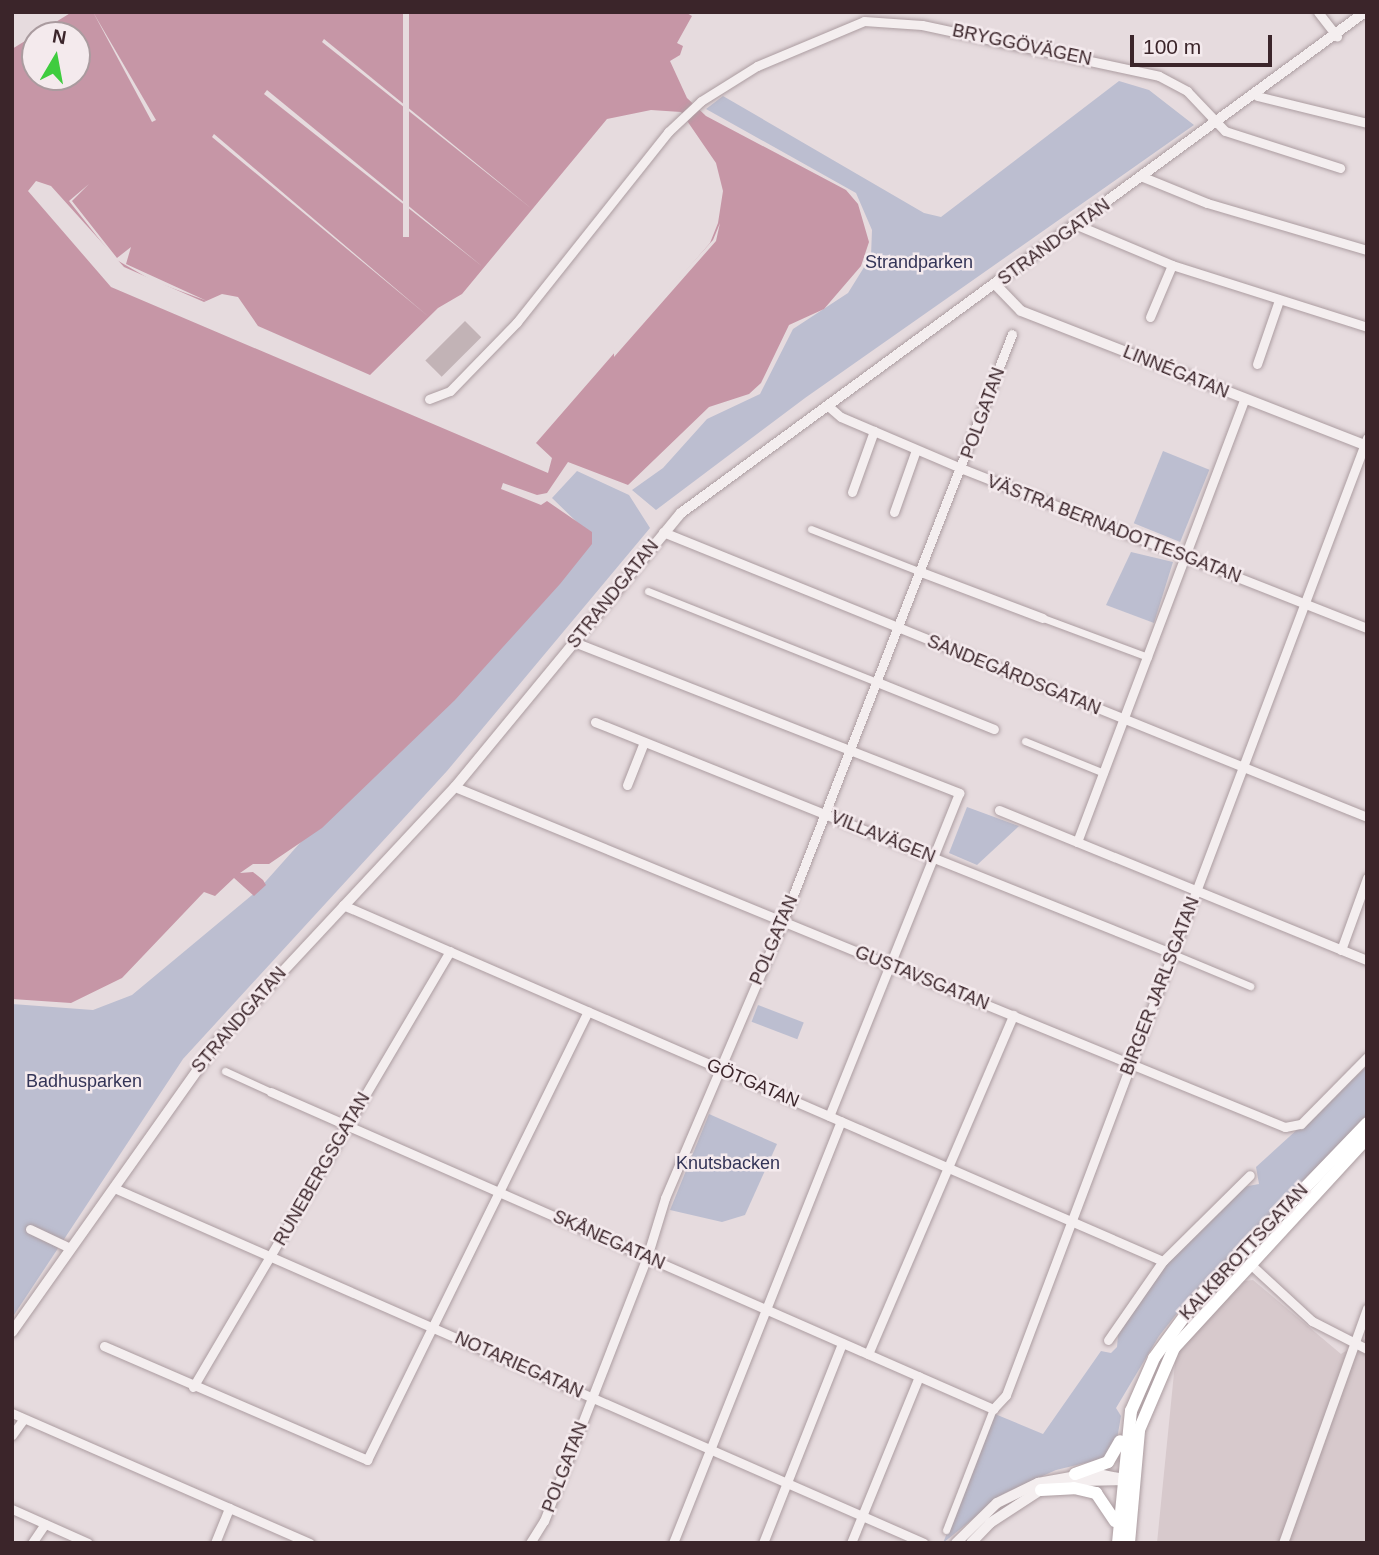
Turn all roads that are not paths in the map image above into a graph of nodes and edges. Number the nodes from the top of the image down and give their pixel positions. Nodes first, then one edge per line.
1 (1318, 12) edge
2 (1365, 12) edge
3 (1337, 36) junction
4 (1256, 96) junction
5 (1217, 123) junction
6 (1367, 123) edge
7 (1340, 168) dead end
8 (1143, 177) junction
9 (1077, 225) junction
10 (1367, 250) edge
11 (1172, 265) junction
12 (995, 284) junction
13 (1279, 300) junction
14 (1150, 317) dead end
15 (1367, 327) edge
16 (1013, 334) dead end
17 (1257, 365) dead end
18 (429, 399) dead end
19 (1244, 399) junction
20 (827, 404) junction
21 (874, 431) junction
22 (1366, 443) edge
23 (916, 450) junction
24 (963, 469) junction
25 (852, 492) dead end
26 (894, 512) dead end
27 (811, 529) dead end
28 (663, 532) junction
29 (1185, 557) junction
30 (921, 572) junction
31 (648, 591) dead end
32 (1304, 603) junction
33 (1043, 618) joint
34 (1367, 628) edge
35 (899, 629) junction
36 (574, 642) junction
37 (1148, 657) junction
38 (877, 682) junction
39 (1124, 719) junction
40 (594, 722) dead end
41 (994, 729) dead end
42 (1026, 741) dead end
43 (644, 742) junction
44 (849, 751) junction
45 (1241, 767) junction
46 (1104, 773) junction
47 (627, 785) dead end
48 (455, 787) junction
49 (999, 810) dead end
50 (824, 814) junction
51 (1367, 817) edge
52 (1077, 842) junction
53 (935, 858) junction
54 (1367, 878) edge
55 (1195, 892) junction
56 (343, 905) junction
57 (783, 921) junction
58 (1340, 950) junction
59 (450, 951) junction
60 (1171, 953) junction
61 (1367, 960) edge
62 (892, 966) junction
63 (1250, 986) dead end
64 (588, 1012) junction
65 (1013, 1015) junction
66 (1367, 1058) edge
67 (1130, 1064) junction
68 (719, 1068) junction
69 (225, 1071) dead end
70 (271, 1092) joint
71 (829, 1116) junction
72 (841, 1121) junction
73 (1367, 1123) edge
74 (347, 1125) junction
75 (1367, 1138) edge
76 (948, 1167) junction
77 (1250, 1175) dead end
78 (114, 1188) junction
79 (499, 1192) junction
80 (1071, 1221) junction
81 (30, 1228) dead end
82 (70, 1248) junction
83 (271, 1256) junction
84 (648, 1257) junction
85 (1163, 1261) junction
86 (1249, 1264) junction
87 (1367, 1309) edge
88 (767, 1310) junction
89 (433, 1327) junction
90 (12, 1332) edge
91 (1108, 1340) dead end
92 (842, 1343) junction
93 (1354, 1344) junction
94 (104, 1346) dead end
95 (1367, 1349) edge
96 (868, 1354) junction
97 (919, 1376) junction
98 (193, 1387) junction
99 (592, 1397) junction
100 (993, 1409) junction
101 (1130, 1411) junction
102 (12, 1413) edge
103 (23, 1420) junction
104 (12, 1436) edge
105 (712, 1450) junction
106 (1075, 1474) junction
107 (1123, 1479) junction
108 (788, 1483) junction
109 (1041, 1490) junction
110 (12, 1508) edge
111 (229, 1508) junction
112 (862, 1515) junction
113 (45, 1524) junction
114 (946, 1530) dead end
115 (1118, 1537) edge
116 (32, 1543) edge
117 (88, 1543) edge
118 (215, 1543) edge
119 (310, 1543) edge
120 (530, 1543) edge
121 (673, 1543) edge
122 (763, 1543) edge
123 (851, 1543) edge
124 (924, 1543) edge
125 (956, 1543) edge
126 (971, 1543) edge
127 (1129, 1543) edge
128 (1283, 1543) edge

1 - 3 street
2 - 3 street, STRANDGATAN
3 - 4 street, STRANDGATAN
4 - 5 street, STRANDGATAN
4 - 6 street
5 - 7 street
5 - 8 street, STRANDGATAN
5 - 18 street, BRYGGÖVÄGEN
8 - 9 street, STRANDGATAN
8 - 10 street
9 - 11 street
9 - 12 street, STRANDGATAN
11 - 13 street
11 - 14 street
12 - 19 street, LINNÉGATAN
12 - 20 street, STRANDGATAN
13 - 15 street
13 - 17 street
16 - 24 street, POLGATAN
19 - 22 street, LINNÉGATAN
19 - 29 street
20 - 21 street, VÄSTRA BERNADOTTESGATAN
20 - 28 street, STRANDGATAN
21 - 23 street, VÄSTRA BERNADOTTESGATAN
21 - 25 street
22 - 32 street, BIRGER JARLSGATAN
23 - 24 street, VÄSTRA BERNADOTTESGATAN
23 - 26 street
24 - 29 street, VÄSTRA BERNADOTTESGATAN
24 - 30 street, POLGATAN
27 - 30 street
28 - 35 street, SANDEGÅRDSGATAN
28 - 36 street, STRANDGATAN
29 - 32 street, VÄSTRA BERNADOTTESGATAN
29 - 37 street
30 - 33 street
30 - 35 street, POLGATAN
31 - 38 street
32 - 34 street, VÄSTRA BERNADOTTESGATAN
32 - 45 street, BIRGER JARLSGATAN
33 - 37 street
35 - 38 street, POLGATAN
35 - 39 street, SANDEGÅRDSGATAN
36 - 44 street
36 - 48 street, STRANDGATAN
37 - 39 street
38 - 41 street
38 - 44 street, POLGATAN
39 - 45 street, SANDEGÅRDSGATAN
39 - 46 street
40 - 43 street, VILLAVÄGEN
42 - 46 street
43 - 47 street
43 - 50 street, VILLAVÄGEN
44 - 50 street, POLGATAN
44 - 53 street
45 - 51 street, SANDEGÅRDSGATAN
45 - 55 street, BIRGER JARLSGATAN
46 - 52 street
48 - 56 street, STRANDGATAN
48 - 57 street, GUSTAVSGATAN
49 - 52 street
50 - 53 street, VILLAVÄGEN
50 - 57 street, POLGATAN
52 - 55 street
53 - 60 street, VILLAVÄGEN
53 - 62 street
54 - 58 street
55 - 58 street
55 - 60 street, BIRGER JARLSGATAN
56 - 59 street, GÖTGATAN
56 - 78 street, STRANDGATAN
57 - 62 street, GUSTAVSGATAN
57 - 68 street, POLGATAN
58 - 61 street
59 - 64 street, GÖTGATAN
59 - 74 street, RUNEBERGSGATAN
60 - 63 street, VILLAVÄGEN
60 - 67 street, BIRGER JARLSGATAN
62 - 65 street, GUSTAVSGATAN
62 - 71 street
64 - 68 street, GÖTGATAN
64 - 79 street
65 - 67 street, GUSTAVSGATAN
65 - 76 street
66 - 67 street, GUSTAVSGATAN
67 - 80 street, BIRGER JARLSGATAN
68 - 71 street, GÖTGATAN
68 - 84 street, POLGATAN
69 - 70 street, SKÅNEGATAN
70 - 74 street, SKÅNEGATAN
71 - 72 street, GÖTGATAN
72 - 76 street, GÖTGATAN
72 - 88 street
73 - 101 main road, KALKBROTTSGATAN
74 - 79 street, SKÅNEGATAN
74 - 83 street, RUNEBERGSGATAN
75 - 86 main road, KALKBROTTSGATAN
76 - 80 street, GÖTGATAN
76 - 96 street
77 - 85 street
78 - 82 street, STRANDGATAN
78 - 83 street, NOTARIEGATAN
79 - 84 street, SKÅNEGATAN
79 - 89 street
80 - 85 street, GÖTGATAN
80 - 100 street, BIRGER JARLSGATAN
81 - 82 street
82 - 90 street, STRANDGATAN
83 - 89 street, NOTARIEGATAN
83 - 98 street, RUNEBERGSGATAN
84 - 88 street, SKÅNEGATAN
84 - 99 street, POLGATAN
85 - 91 street
86 - 93 street
86 - 107 main road, KALKBROTTSGATAN
87 - 93 street
88 - 92 street, SKÅNEGATAN
88 - 105 street
89 - 98 street
89 - 99 street, NOTARIEGATAN
92 - 96 street, SKÅNEGATAN
92 - 108 street
93 - 95 street
93 - 128 street
94 - 98 street
96 - 97 street, SKÅNEGATAN
97 - 100 street, SKÅNEGATAN
97 - 112 street
99 - 105 street, NOTARIEGATAN
99 - 120 street, POLGATAN
100 - 114 street, BIRGER JARLSGATAN
101 - 106 main road
101 - 107 main road, KALKBROTTSGATAN
102 - 103 street
103 - 104 street
103 - 111 street
105 - 108 street, NOTARIEGATAN
105 - 121 street
106 - 107 street
106 - 125 street
107 - 109 street
107 - 115 main road, KALKBROTTSGATAN
107 - 127 main road
108 - 112 street, NOTARIEGATAN
108 - 122 street
109 - 115 main road
109 - 126 street
110 - 113 street
111 - 118 street
111 - 119 street
112 - 123 street
112 - 124 street, NOTARIEGATAN
113 - 116 street
113 - 117 street

